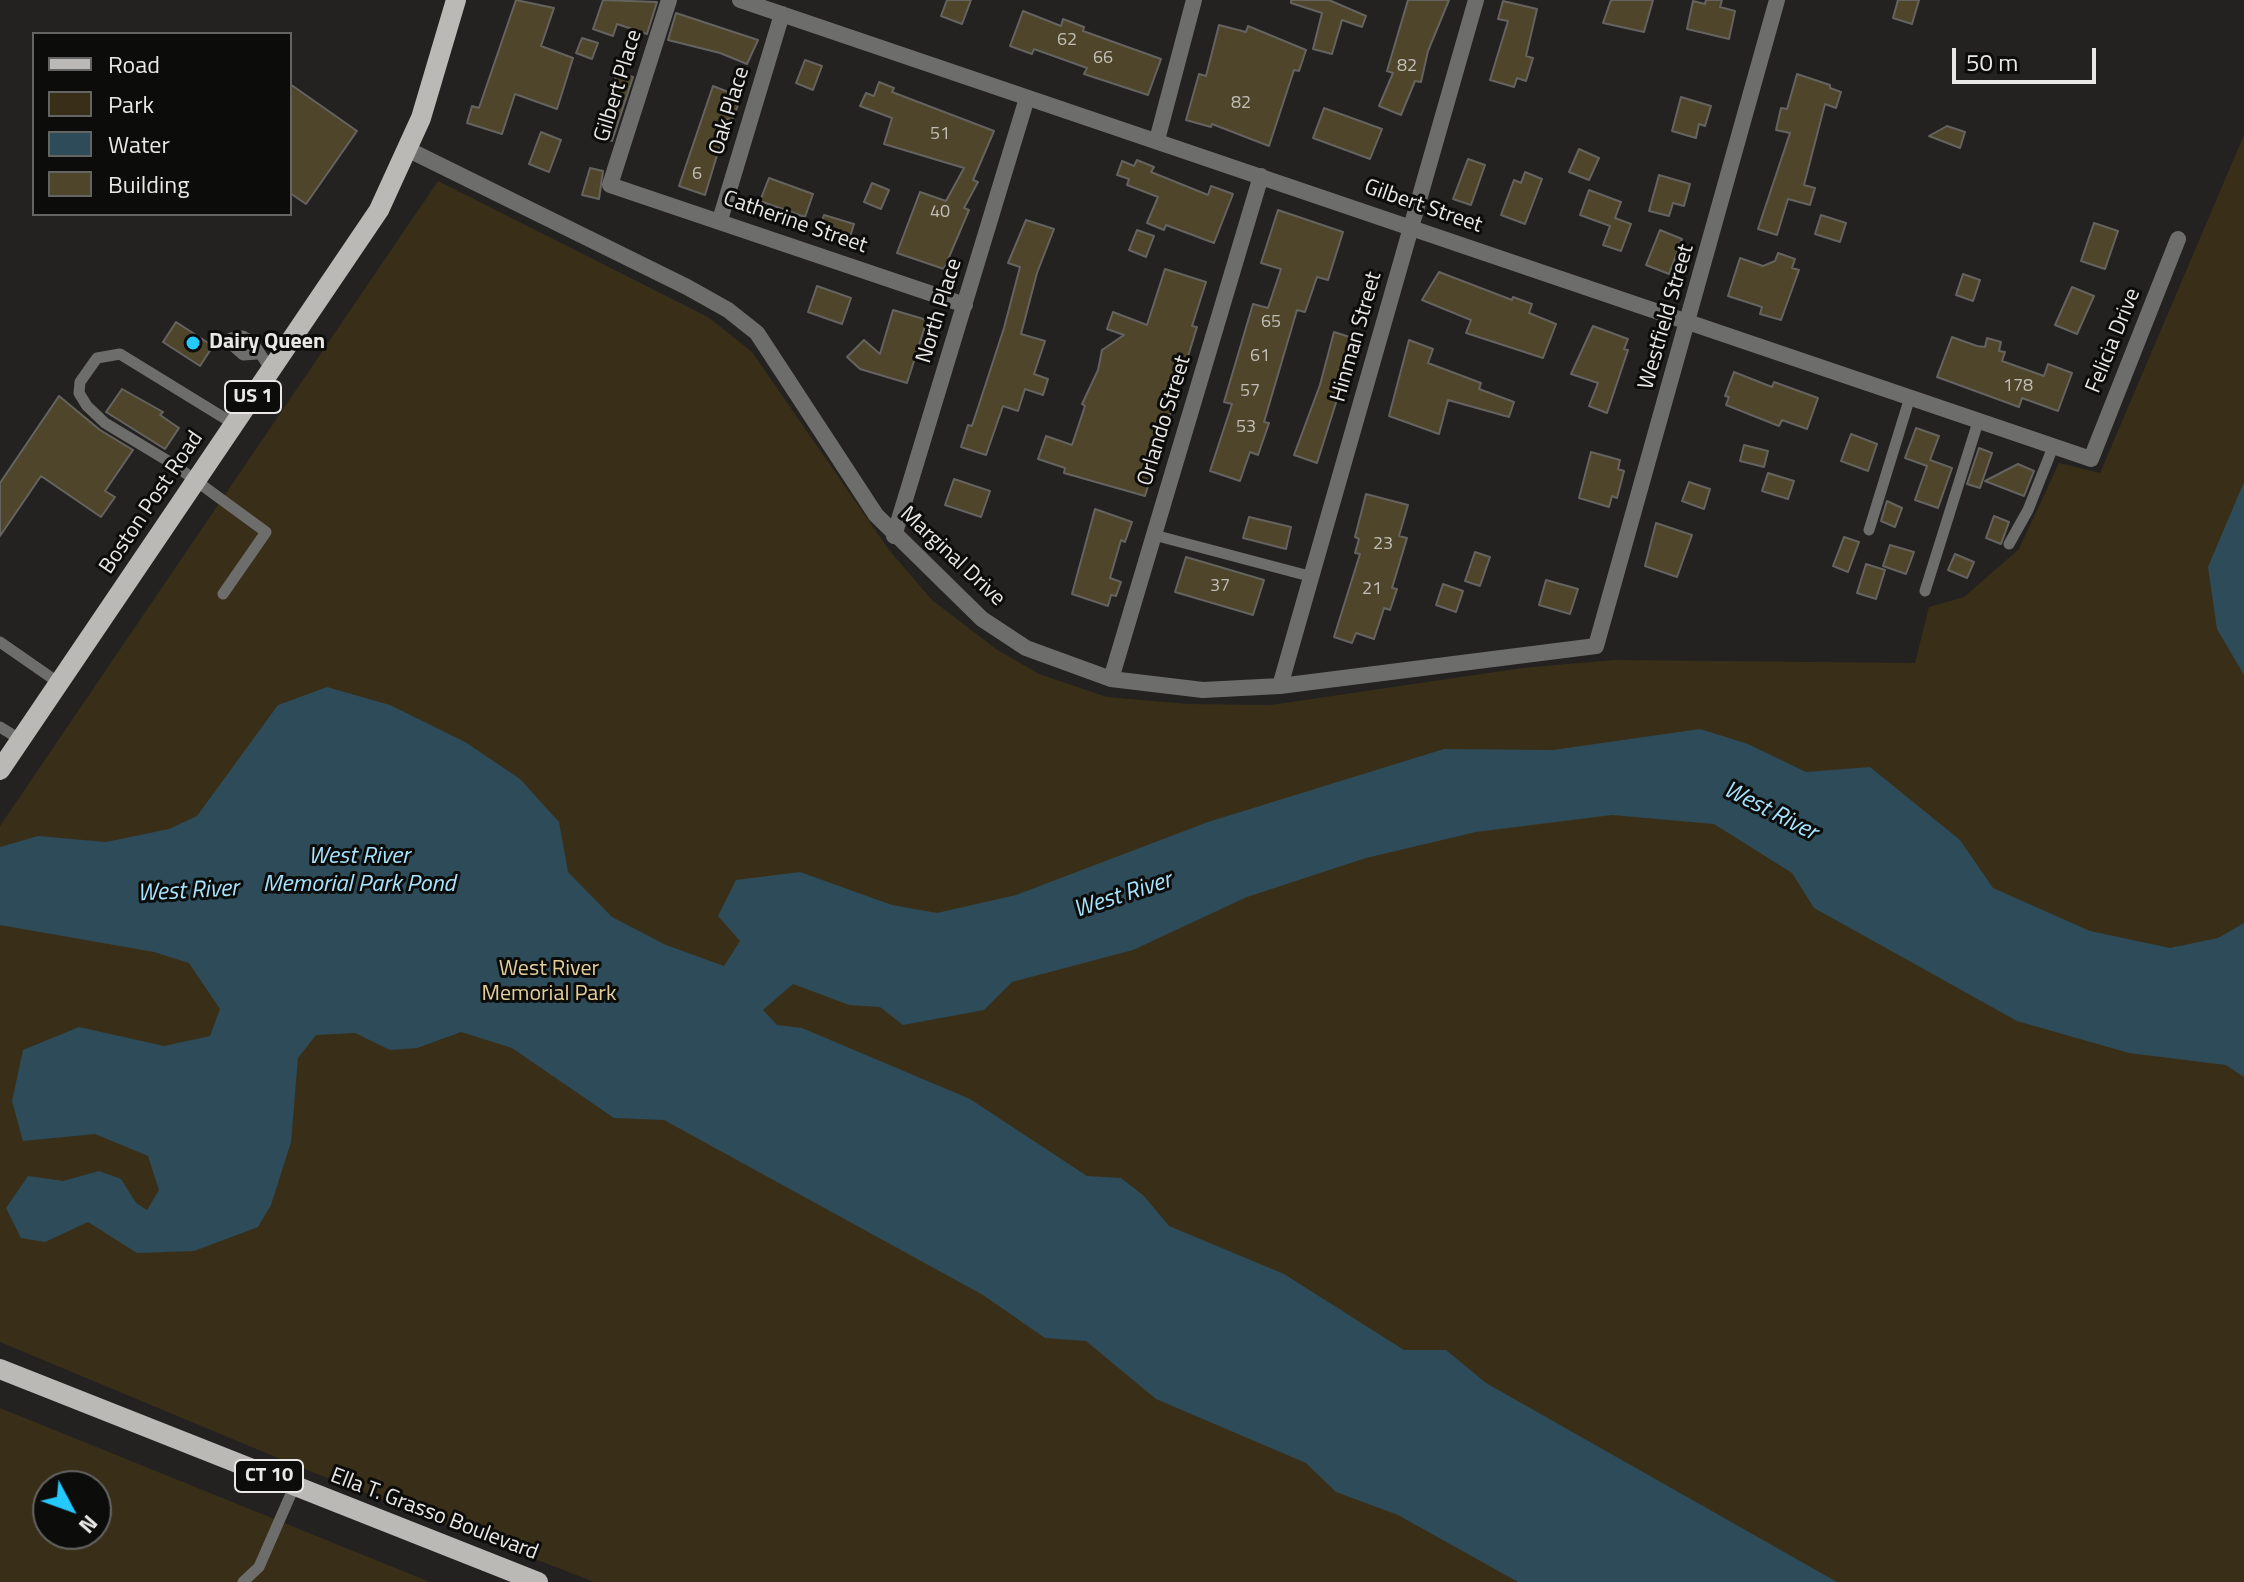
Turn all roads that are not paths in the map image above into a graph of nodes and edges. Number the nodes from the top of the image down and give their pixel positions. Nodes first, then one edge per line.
1 (456, 0) edge
2 (669, 0) edge
3 (740, 0) edge
4 (1194, 0) edge
5 (1476, 0) edge
6 (1777, 0) edge
7 (782, 14) junction
8 (1027, 98) junction
9 (1157, 140) junction
10 (409, 150) junction
11 (1261, 176) junction
12 (610, 185) joint
13 (720, 220) junction
14 (1412, 227) junction
15 (2178, 239) dead end
16 (965, 305) junction
17 (1689, 320) junction
18 (257, 354) dead end
19 (271, 370) junction
20 (1910, 397) junction
21 (1978, 422) junction
22 (234, 424) junction
23 (2053, 447) junction
24 (2091, 459) joint
25 (196, 480) junction
26 (1869, 530) dead end
27 (1154, 535) junction
28 (894, 536) junction
29 (2009, 544) dead end
30 (1309, 576) junction
31 (1925, 591) dead end
32 (223, 594) dead end
33 (0, 642) edge
34 (1596, 646) joint
35 (1111, 679) junction
36 (59, 683) junction
37 (1280, 686) junction
38 (0, 727) edge
39 (21, 740) junction
40 (0, 770) edge
41 (0, 1369) edge
42 (294, 1487) junction
43 (243, 1582) edge
44 (538, 1582) edge

1 - 10 main road, Boston Post Road / US 1
2 - 12 street, Gilbert Place
3 - 7 street, Gilbert Street
4 - 9 street
5 - 14 street, Hinman Street
6 - 17 street, Westfield Street
7 - 8 street, Gilbert Street
7 - 13 street, Oak Place
8 - 9 street, Gilbert Street
8 - 16 street, North Place
9 - 11 street, Gilbert Street
10 - 19 main road, Boston Post Road / US 1
10 - 28 street, Marginal Drive
11 - 14 street, Gilbert Street
11 - 27 street, Orlando Street
12 - 13 street, Catherine Street
13 - 16 street, Catherine Street
14 - 17 street, Gilbert Street
14 - 30 street, Hinman Street
15 - 24 street, Felicia Drive
16 - 28 street, North Place
17 - 20 street, Gilbert Street
17 - 34 street, Westfield Street
18 - 19 lane
19 - 22 main road, Boston Post Road / US 1
20 - 21 street, Gilbert Street
20 - 26 lane
21 - 23 street, Gilbert Street
21 - 31 lane
22 - 25 main road, Boston Post Road / US 1
22 - 25 lane
23 - 24 street, Gilbert Street
23 - 29 lane
25 - 32 lane
25 - 36 main road, Boston Post Road / US 1
27 - 30 lane
27 - 35 street, Orlando Street
28 - 35 street, Marginal Drive
30 - 37 street, Hinman Street
33 - 36 lane
34 - 37 street, Marginal Drive
35 - 37 street, Marginal Drive
36 - 39 main road, Boston Post Road / US 1
38 - 39 lane
39 - 40 main road, Boston Post Road / US 1
41 - 42 main road, Ella T. Grasso Boulevard / CT 10
42 - 43 lane
42 - 44 main road, Ella T. Grasso Boulevard / CT 10

